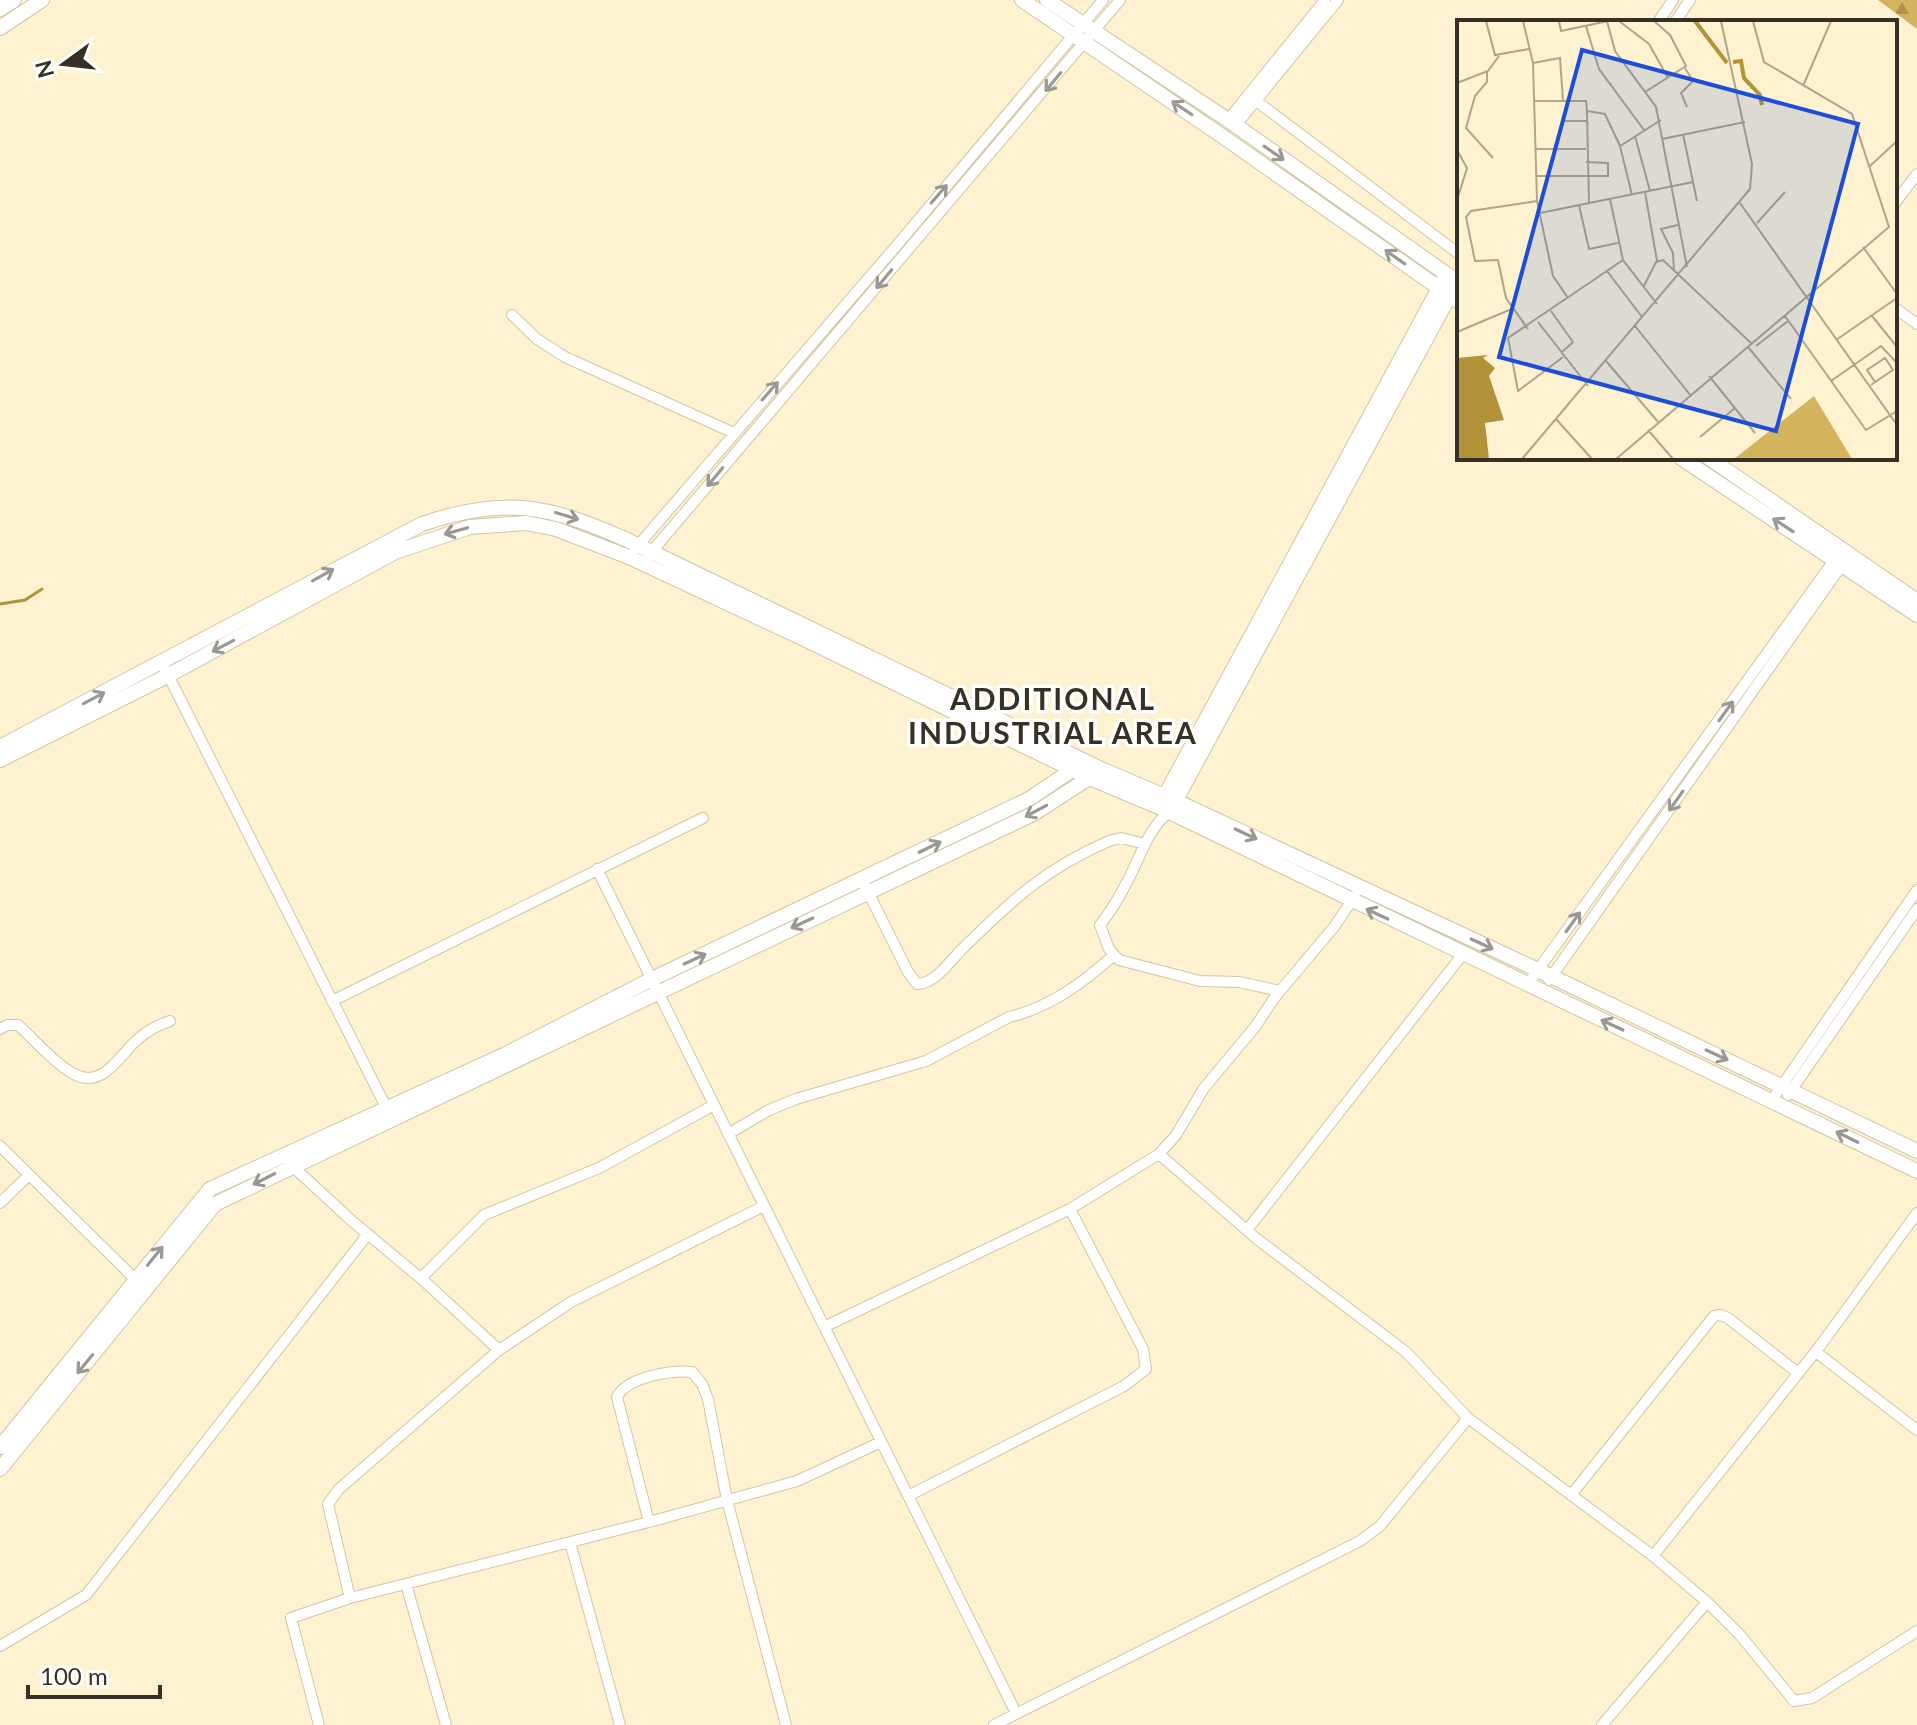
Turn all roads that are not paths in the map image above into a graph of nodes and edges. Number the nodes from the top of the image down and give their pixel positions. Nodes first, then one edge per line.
1 (14, 0) edge
2 (42, 0) edge
3 (1022, 0) edge
4 (1047, 0) edge
5 (1103, 0) edge
6 (1120, 0) edge
7 (1325, 0) edge
8 (1338, 0) edge
9 (1673, 0) edge
10 (1690, 0) edge
11 (0, 9) edge
12 (1659, 20) edge
13 (1676, 20) edge
14 (0, 28) edge
15 (1084, 34) junction
16 (1255, 100) junction
17 (1232, 123) junction
18 (972, 156) junction
19 (983, 163) junction
20 (1917, 174) edge
21 (1897, 200) edge
22 (1457, 252) edge
23 (1452, 288) edge
24 (1897, 309) edge
25 (512, 315) dead end
26 (1917, 324) edge
27 (734, 433) junction
28 (1684, 460) edge
29 (1710, 460) edge
30 (1712, 460) edge
31 (1702, 473) junction
32 (640, 555) junction
33 (1843, 556) junction
34 (1917, 601) edge
35 (1917, 615) edge
36 (161, 661) junction
37 (169, 675) junction
38 (0, 747) edge
39 (0, 760) edge
40 (1080, 765) junction
41 (1096, 773) junction
42 (1165, 808) junction
43 (703, 818) dead end
44 (1145, 844) junction
45 (597, 869) junction
46 (865, 886) junction
47 (1361, 888) junction
48 (1917, 890) edge
49 (1351, 902) junction
50 (1917, 909) edge
51 (1463, 954) junction
52 (1114, 955) junction
53 (1544, 974) junction
54 (655, 985) junction
55 (1534, 988) junction
56 (1280, 991) junction
57 (332, 1001) junction
58 (170, 1021) dead end
59 (0, 1029) edge
60 (1786, 1088) junction
61 (1776, 1102) junction
62 (714, 1105) junction
63 (389, 1113) junction
64 (728, 1134) junction
65 (0, 1146) edge
66 (1917, 1151) edge
67 (1159, 1154) junction
68 (287, 1160) junction
69 (1917, 1171) edge
70 (29, 1175) junction
71 (0, 1203) edge
72 (764, 1206) junction
73 (1070, 1209) junction
74 (1917, 1213) edge
75 (1247, 1230) junction
76 (368, 1234) junction
77 (421, 1278) junction
78 (141, 1284) junction
79 (824, 1327) junction
80 (499, 1350) junction
81 (1816, 1352) junction
82 (1798, 1373) junction
83 (1468, 1418) junction
84 (1917, 1430) edge
85 (881, 1442) junction
86 (0, 1447) edge
87 (0, 1469) edge
88 (1571, 1495) junction
89 (908, 1496) junction
90 (727, 1500) junction
91 (649, 1522) junction
92 (570, 1542) junction
93 (1653, 1556) junction
94 (406, 1584) junction
95 (350, 1598) junction
96 (1707, 1602) junction
97 (1917, 1631) edge
98 (0, 1646) edge
99 (1016, 1713) junction
100 (1609, 1722) edge
101 (319, 1725) edge
102 (446, 1725) edge
103 (620, 1725) edge
104 (786, 1725) edge
105 (994, 1725) edge

1 - 11 street
2 - 14 street
3 - 15 street
4 - 15 street
5 - 15 street
6 - 15 street
7 - 17 street
8 - 16 street
9 - 12 street
10 - 13 street
15 - 17 street
15 - 18 street
15 -> 19 street
23 -> 15 street
16 - 17 street
16 - 22 street
17 -> 23 street
18 - 19 street
27 -> 18 street
19 -> 32 street
20 - 21 street
23 - 42 street
24 - 26 street
25 - 27 street
27 - 32 street
28 - 31 street
29 - 31 street
30 - 33 street
33 -> 31 street
36 -> 32 street
32 -> 37 street
32 - 40 street
33 - 34 street
33 - 35 street
33 - 53 street
36 - 37 street
38 -> 36 street
37 - 39 street
37 - 57 street
40 - 41 street
46 -> 40 street
41 - 42 street
41 -> 46 street
42 - 44 street
42 -> 47 street
42 - 49 street
43 - 45 street
44 - 46 street
44 - 52 street
45 - 54 street
45 - 57 street
46 - 54 street
47 - 49 street
47 -> 53 street
48 - 60 street
51 -> 49 street
49 - 56 street
50 - 60 street
51 - 55 street
51 - 75 street
52 - 56 street
52 - 64 street
53 - 55 street
53 -> 60 street
54 - 62 street
54 - 63 street
61 -> 55 street
56 - 67 street
57 - 63 street
58 - 59 street
60 - 61 street
60 - 66 street
69 -> 61 street
62 - 64 street
62 - 77 street
63 - 68 street
64 - 72 street
65 - 70 street
67 - 73 street
67 - 75 street
68 - 76 street
68 - 78 street
70 - 71 street
70 - 78 street
72 - 79 street
72 - 80 street
73 - 79 street
73 - 89 street
74 - 81 street
75 - 83 street
76 - 77 street
76 - 98 street
77 - 80 street
78 - 86 street
78 -> 87 street
79 - 85 street
80 - 95 street
81 - 82 street
81 - 84 street
82 - 88 street
82 - 93 street
83 - 88 street
83 - 99 street
85 - 89 street
85 - 90 street
88 - 93 street
89 - 99 street
90 - 91 street
90 - 91 street
90 - 104 street
91 - 92 street
92 - 94 street
92 - 103 street
93 - 96 street
94 - 95 street
94 - 102 street
95 - 101 street
96 - 97 street
96 - 100 street
99 - 105 street

